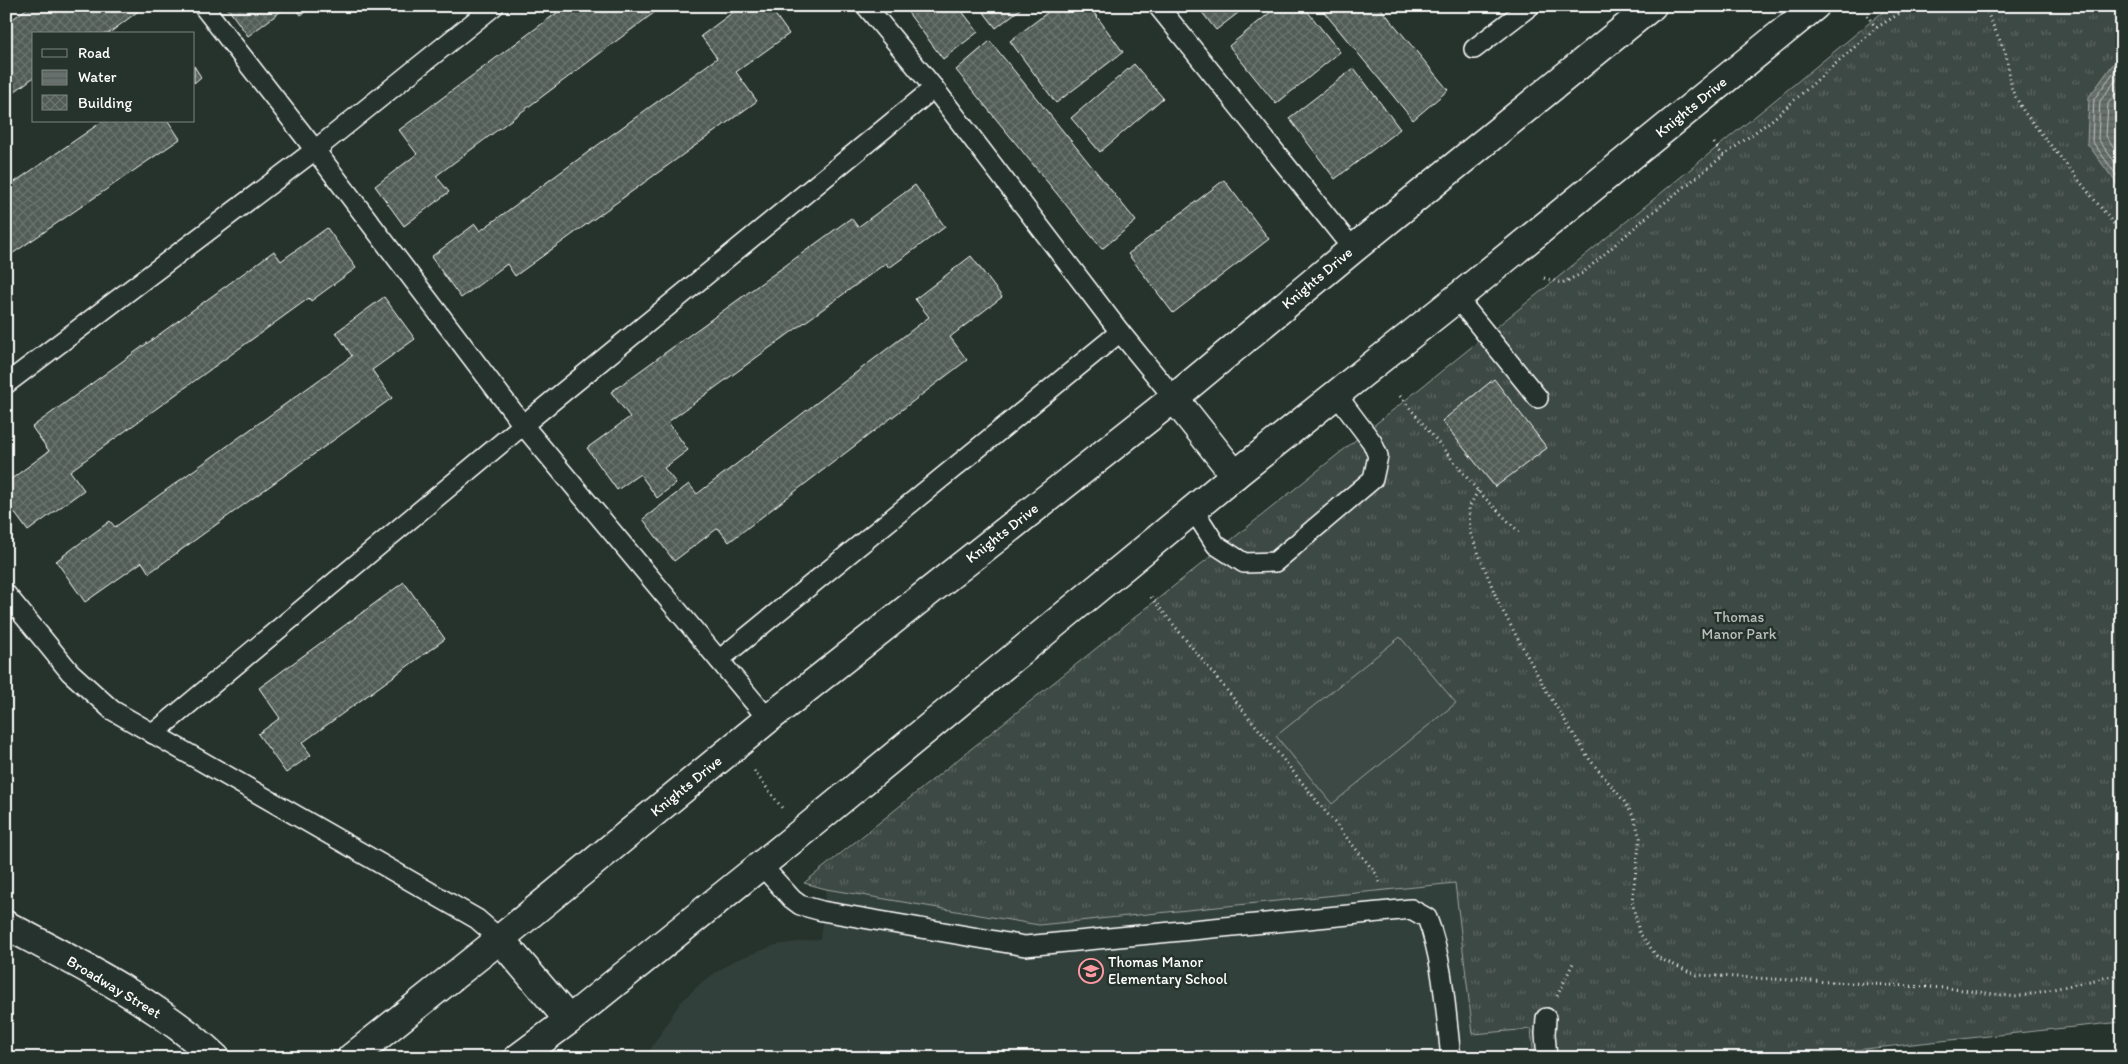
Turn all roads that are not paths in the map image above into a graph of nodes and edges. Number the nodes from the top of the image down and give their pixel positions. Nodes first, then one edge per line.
1 (203, 6) edge
2 (494, 6) edge
3 (866, 6) edge
4 (1158, 6) edge
5 (1530, 6) edge
6 (1652, 6) edge
7 (1815, 6) edge
8 (1474, 49) dead end
9 (934, 88) junction
10 (315, 150) junction
11 (1353, 249) junction
12 (1457, 298) junction
13 (1120, 332) junction
14 (6, 384) edge
15 (1336, 394) junction
16 (1174, 398) junction
17 (1538, 398) dead end
18 (523, 425) junction
19 (1235, 475) junction
20 (1193, 509) junction
21 (6, 594) edge
22 (719, 660) junction
23 (768, 719) junction
24 (152, 734) junction
25 (761, 865) junction
26 (6, 925) edge
27 (500, 939) junction
28 (1546, 1018) road end
29 (569, 1020) junction
30 (216, 1058) edge
31 (350, 1058) edge
32 (518, 1058) edge
33 (1451, 1058) edge
34 (1547, 1058) edge

1 - 10 lane
2 - 10 lane
3 - 9 lane
4 - 11 lane
5 - 8 lane
6 - 11 street, Knights Drive
7 - 12 street, Knights Drive
9 - 13 lane
9 - 18 lane
10 - 14 lane
10 - 18 lane
11 - 16 street, Knights Drive
12 - 15 street, Knights Drive
12 - 17 lane
13 - 16 lane
13 - 22 lane
15 - 19 street, Knights Drive
15 - 20 lane
16 - 19 street
16 - 23 street, Knights Drive
18 - 22 lane
18 - 24 lane
19 - 20 street, Knights Drive
20 - 25 street, Knights Drive
21 - 24 lane
22 - 23 lane
23 - 27 street, Knights Drive
24 - 27 lane
25 - 29 street, Knights Drive
25 - 33 lane
26 - 30 street, Broadway Street
27 - 29 street
27 - 31 street, Knights Drive
28 - 34 lane
29 - 32 street, Knights Drive

